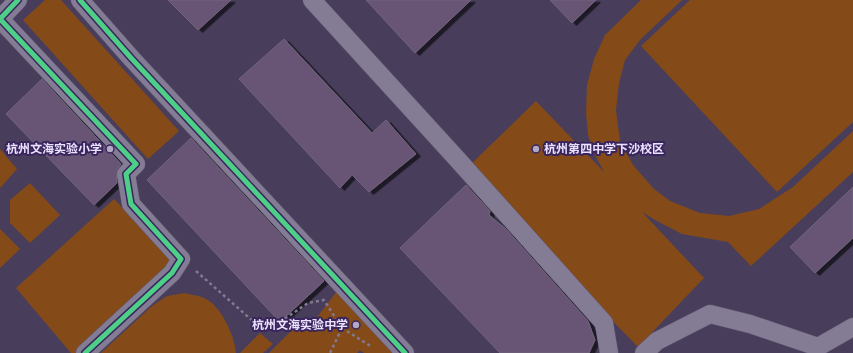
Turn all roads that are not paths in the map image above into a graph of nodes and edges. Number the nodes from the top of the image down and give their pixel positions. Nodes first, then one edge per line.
1 (18, 0) edge
2 (80, 0) edge
3 (312, 0) edge
4 (3, 10) edge
5 (853, 327) edge
6 (85, 353) edge
7 (405, 353) edge
8 (609, 353) edge
9 (644, 353) edge

1 - 4 street
2 - 7 street
3 - 8 street
4 - 6 street
5 - 9 street

